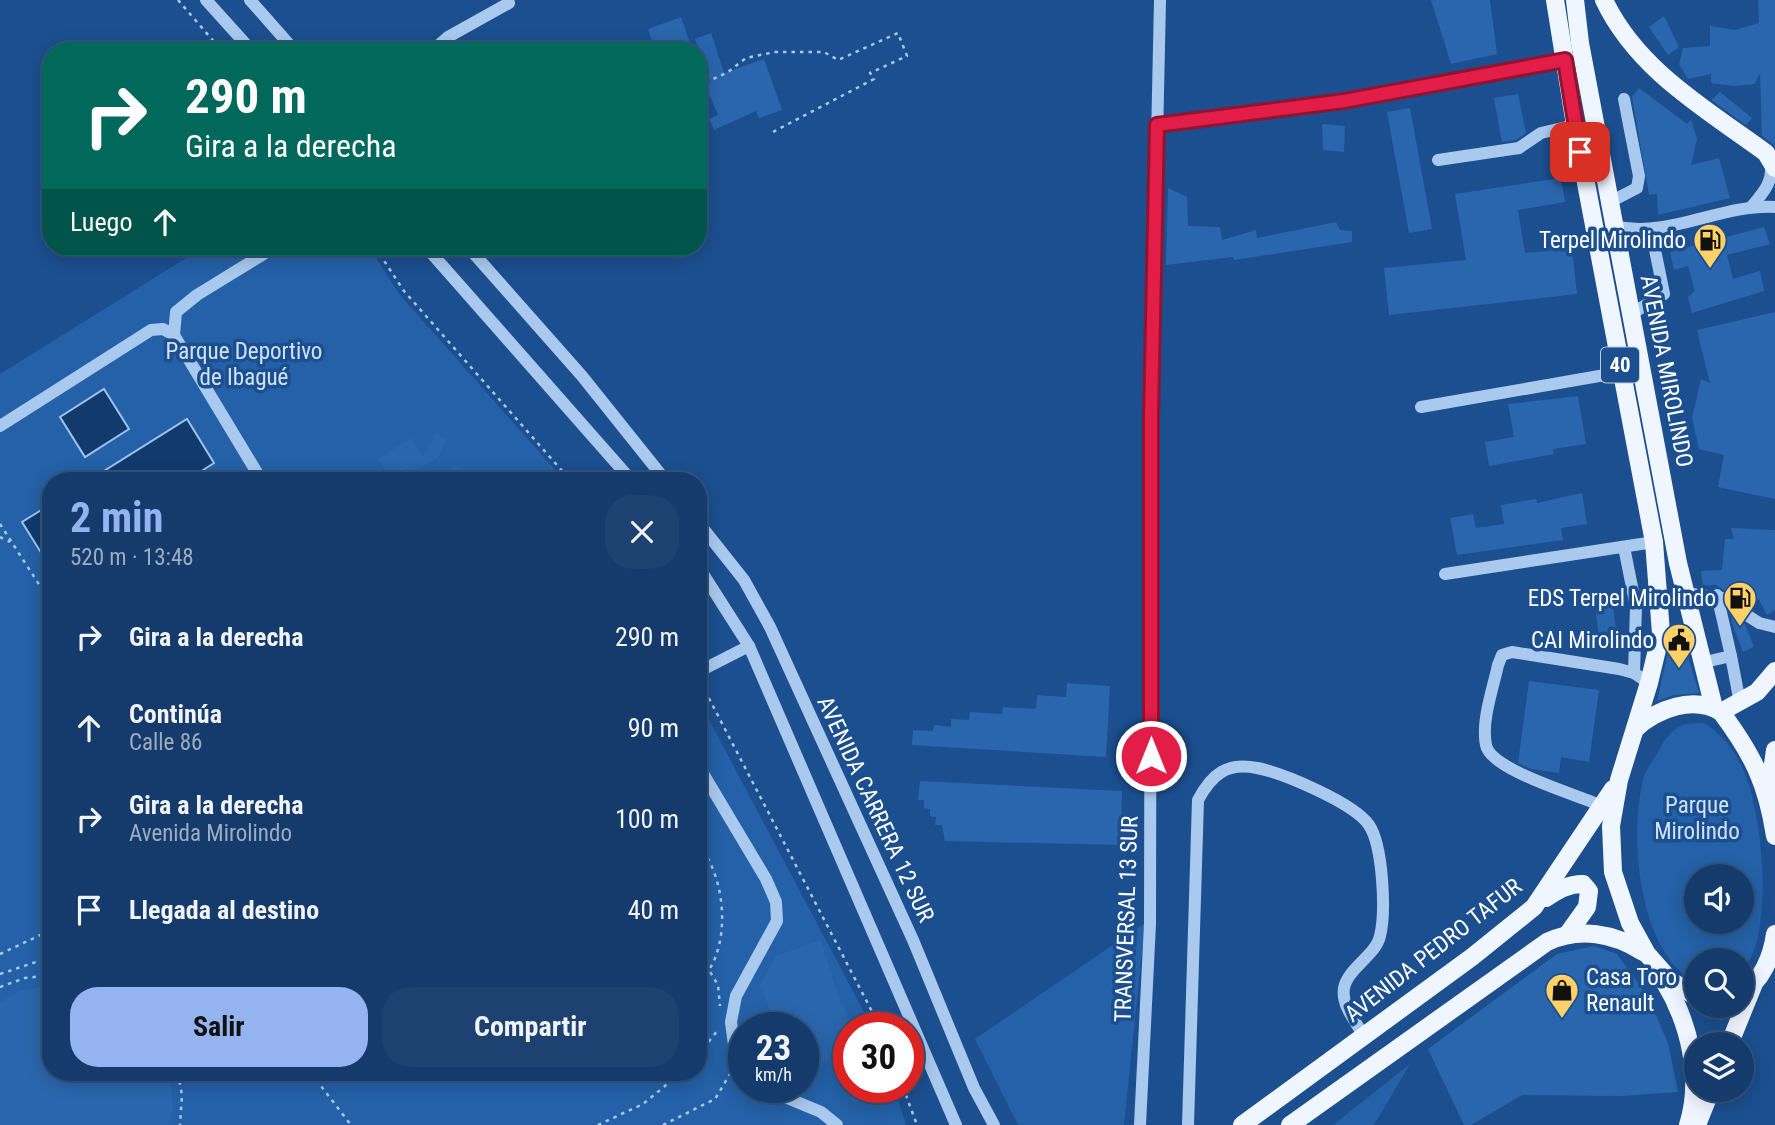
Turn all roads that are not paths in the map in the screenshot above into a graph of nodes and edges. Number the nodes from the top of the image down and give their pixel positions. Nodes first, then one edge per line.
1 (206, 0) edge
2 (1160, 0) edge
3 (1556, 0) edge
4 (1575, 0) edge
5 (1604, 0) edge
6 (255, 1) edge
7 (509, 3) dead end
8 (244, 42) edge
9 (288, 42) edge
10 (442, 42) edge
11 (1565, 60) junction
12 (1624, 99) dead end
13 (1157, 125) junction
14 (1575, 125) junction
15 (1438, 160) dead end
16 (1770, 161) edge
17 (1610, 202) junction
18 (1752, 206) junction
19 (1775, 207) edge
20 (1614, 226) junction
21 (1651, 230) junction
22 (261, 256) edge
23 (434, 256) edge
24 (476, 256) edge
25 (1631, 314) junction
26 (174, 335) junction
27 (1622, 372) junction
28 (1422, 407) dead end
29 (0, 426) edge
30 (257, 472) edge
31 (624, 472) edge
32 (659, 472) edge
33 (707, 533) edge
34 (1654, 542) junction
35 (1624, 547) junction
36 (1445, 573) dead end
37 (707, 580) edge
38 (1685, 593) junction
39 (1739, 610) tunnel mouth
40 (1775, 627) edge
41 (749, 646) junction
42 (1731, 656) junction
43 (1705, 662) junction
44 (707, 669) edge
45 (1775, 671) edge
46 (1642, 678) junction
47 (1740, 703) junction
48 (1718, 710) junction
49 (1635, 729) junction
50 (1775, 750) edge
51 (707, 780) edge
52 (1619, 780) junction
53 (1769, 796) junction
54 (1602, 806) junction
55 (1775, 836) edge
56 (1534, 907) junction
57 (1775, 934) edge
58 (1567, 935) junction
59 (1650, 958) junction
60 (1758, 981) edge
61 (1684, 990) edge
62 (733, 1012) edge
63 (1735, 1032) edge
64 (1364, 1036) junction
65 (1706, 1102) edge
66 (799, 1103) edge
67 (837, 1125) edge
68 (956, 1125) edge
69 (994, 1125) edge
70 (1140, 1125) edge
71 (1188, 1125) edge
72 (1242, 1125) edge
73 (1290, 1125) edge
74 (1688, 1125) edge
75 (1697, 1125) edge

1 - 8 street
2 - 13 street, TRANSVERSAL 13 SUR
3 - 11 main road, AVENIDA MIROLINDO / 40
4 - 17 main road, AVENIDA MIROLINDO / 40
5 - 16 main road
6 - 9 street
7 - 10 street
11 - 13 street
11 - 14 main road, AVENIDA MIROLINDO / 40
12 - 17 street
13 - 70 street, TRANSVERSAL 13 SUR
14 - 15 street
14 - 27 main road, AVENIDA MIROLINDO / 40
16 - 18 street
17 - 20 main road, AVENIDA MIROLINDO / 40
18 - 19 street
18 - 21 street
20 - 21 street
20 - 25 main road, AVENIDA MIROLINDO / 40
21 - 25 street
22 - 26 street
23 - 31 street
24 - 32 street
25 - 38 main road, AVENIDA MIROLINDO / 40
26 - 29 street
26 - 30 street
27 - 28 street
27 - 34 main road, AVENIDA MIROLINDO / 40
33 - 69 street, AVENIDA CARRERA 12 SUR
34 - 35 street
34 - 46 main road, AVENIDA MIROLINDO / 40
35 - 36 street
35 - 46 street
37 - 41 street
38 - 42 street
38 - 43 main road, AVENIDA MIROLINDO / 40
39 - 40 street
41 - 44 street
41 - 68 street
42 - 43 street
42 - 47 street
43 - 48 main road, AVENIDA MIROLINDO / 40
45 - 47 main road
46 - 49 main road, AVENIDA MIROLINDO / 40
46 - 54 street
47 - 48 main road
48 - 49 main road
48 - 53 main road, 40
49 - 52 main road, 40
50 - 53 main road
51 - 62 street
52 - 54 main road, AVENIDA PEDRO TAFUR
52 - 59 main road, 40
53 - 55 main road, 40
54 - 56 main road, AVENIDA PEDRO TAFUR
56 - 58 main road
56 - 64 main road, AVENIDA PEDRO TAFUR
57 - 60 main road
58 - 59 main road
58 - 73 main road
59 - 61 main road, 40
59 - 74 main road
60 - 63 main road
64 - 71 street
64 - 72 main road, AVENIDA PEDRO TAFUR
65 - 75 main road
66 - 67 street

